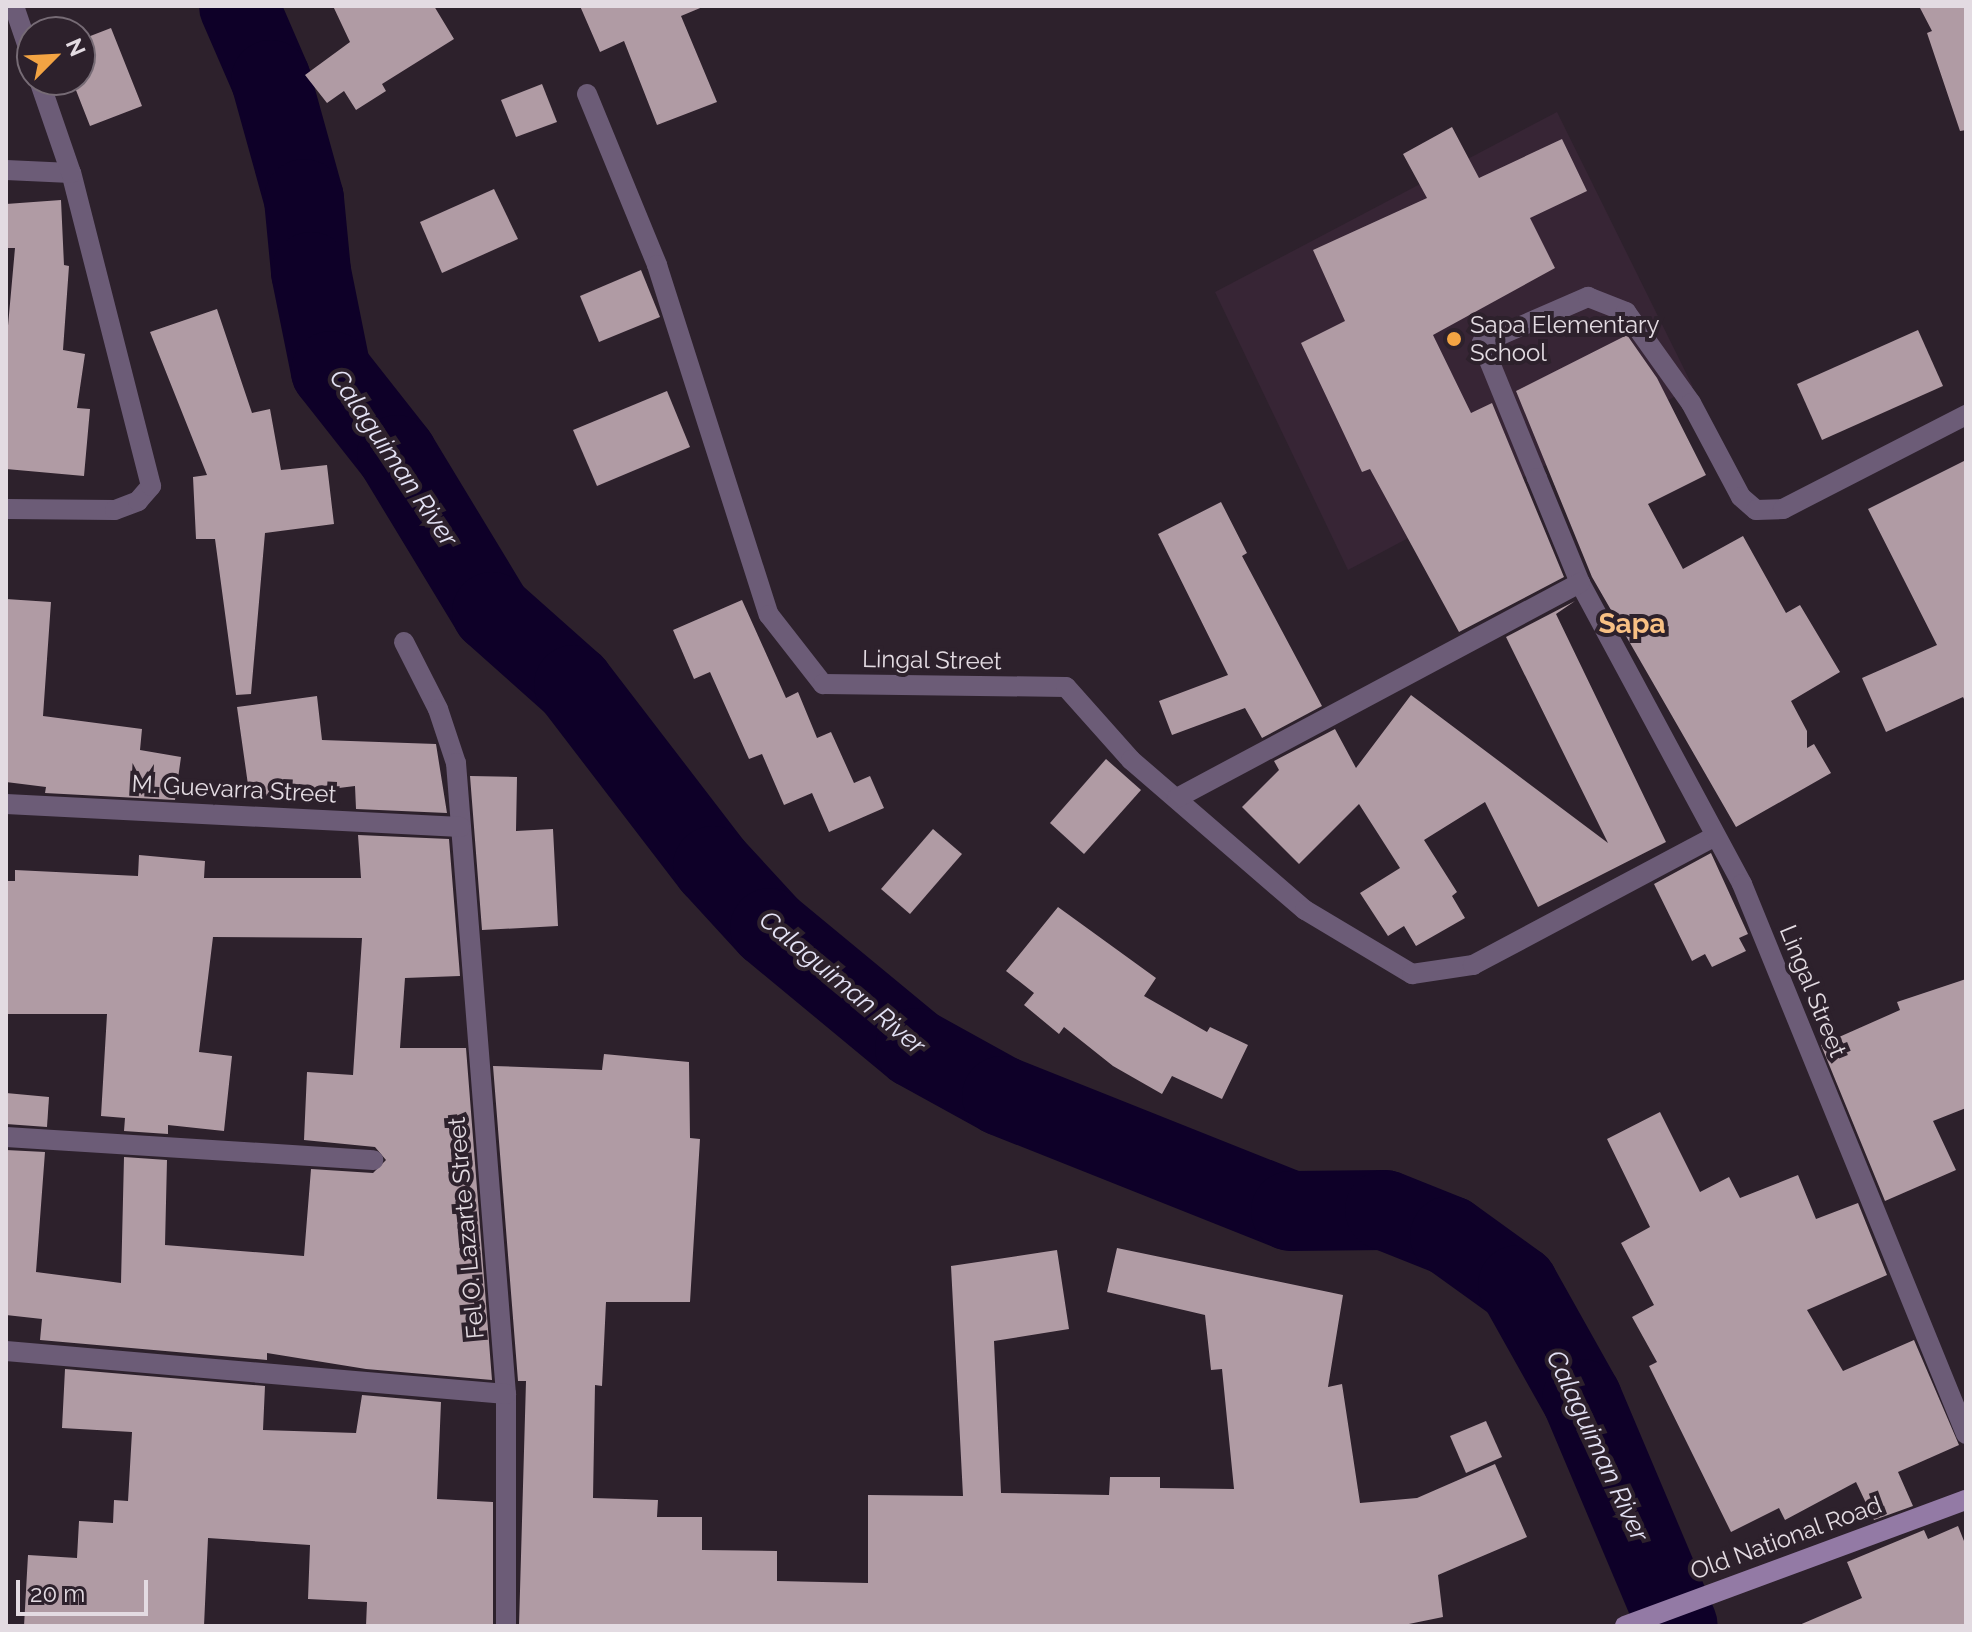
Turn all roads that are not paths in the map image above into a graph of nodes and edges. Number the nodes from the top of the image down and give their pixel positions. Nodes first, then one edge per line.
1 (587, 94) dead end
2 (45, 96) edge
3 (6, 170) edge
4 (71, 173) junction
5 (1966, 415) edge
6 (6, 509) edge
7 (1580, 583) junction
8 (404, 642) dead end
9 (1177, 798) junction
10 (6, 804) edge
11 (460, 827) junction
12 (1712, 838) junction
13 (6, 1137) edge
14 (373, 1160) dead end
15 (6, 1351) edge
16 (506, 1394) junction
17 (1966, 1434) edge
18 (1966, 1500) edge
19 (506, 1626) edge
20 (1625, 1626) edge

1 - 9 street, Lingal Street
2 - 4 street
3 - 4 street
4 - 6 street
5 - 7 street, Lingal Street
7 - 9 street
7 - 12 street, Lingal Street
8 - 11 street, Fel O. Lazarte Street
9 - 12 street
10 - 11 street, M. Guevarra Street
11 - 16 street, Fel O. Lazarte Street
12 - 17 street, Lingal Street
13 - 14 street
15 - 16 street
16 - 19 street, Fel O. Lazarte Street
18 - 20 main road, Old National Road

